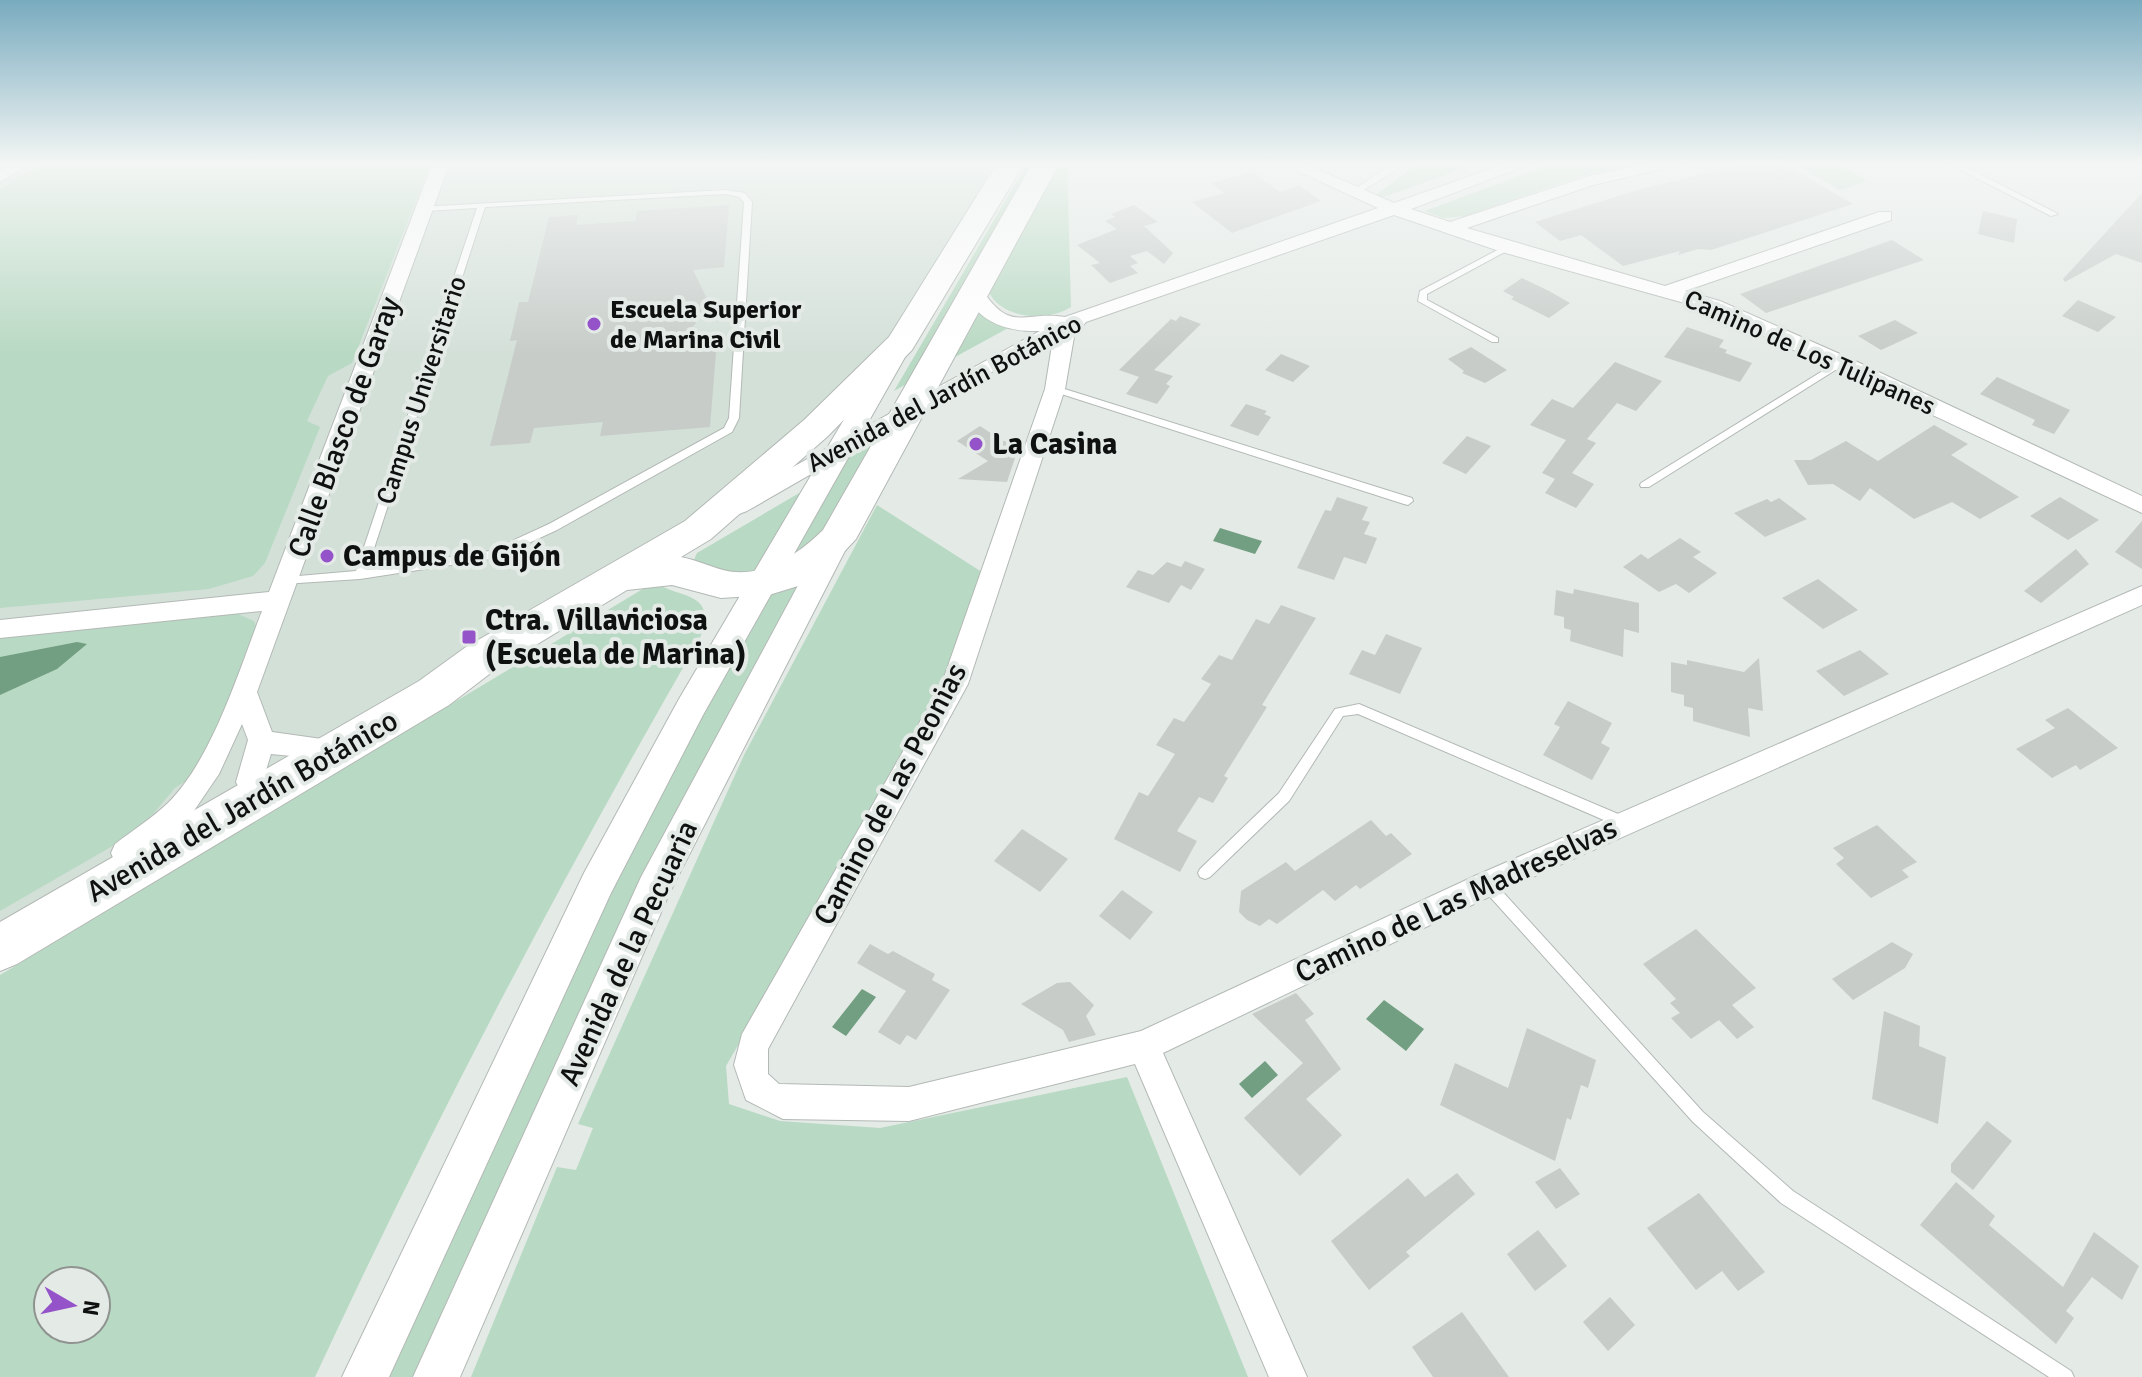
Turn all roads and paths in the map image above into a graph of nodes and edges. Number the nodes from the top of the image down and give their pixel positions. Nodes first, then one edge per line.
1 (418, 226) edge
2 (475, 226) edge
3 (746, 226) edge
4 (973, 226) edge
5 (1011, 226) edge
6 (1340, 226) edge
7 (1445, 226) edge
8 (1455, 226) edge
9 (1855, 226) edge
10 (1450, 228) junction
11 (1508, 248) junction
12 (1668, 291) junction
13 (974, 292) junction
14 (1079, 318) junction
15 (1495, 340) dead end
16 (901, 343) junction
17 (1842, 362) junction
18 (1055, 389) junction
19 (910, 408) junction
20 (841, 446) junction
21 (1645, 485) dead end
22 (1408, 501) dead end
23 (2142, 505) edge
24 (698, 530) junction
25 (837, 539) junction
26 (360, 575) junction
27 (609, 582) junction
28 (765, 582) junction
29 (720, 584) junction
30 (283, 590) junction
31 (2142, 595) edge
32 (0, 629) edge
33 (730, 639) junction
34 (244, 692) junction
35 (264, 763) junction
36 (1625, 823) junction
37 (1205, 873) dead end
38 (1487, 884) junction
39 (0, 926) edge
40 (0, 948) edge
41 (1144, 1046) junction
42 (752, 1083) joint
43 (365, 1377) edge
44 (436, 1377) edge
45 (1288, 1377) edge
46 (2065, 1377) edge

1 - 30 street, Calle Blasco de Garay
2 - 26 lane, Campus Universitario
3 - 26 lane
4 - 16 highway
5 - 13 highway, Avenida de la Pecuaria
6 - 14 street, Avenida del Jardín Botánico
7 - 10 street, Camino de Los Tulipanes
8 - 10 street
9 - 12 street
10 - 11 street, Camino de Los Tulipanes
11 - 12 street, Camino de Los Tulipanes
11 - 15 lane
12 - 17 street, Camino de Los Tulipanes
13 - 14 street
13 - 19 highway, Avenida de la Pecuaria
14 - 18 street, Camino de Las Peonias
14 - 19 street, Avenida del Jardín Botánico
16 - 20 street, Avenida de la Pecuaria
16 - 24 highway
17 - 21 lane
17 - 23 street, Camino de Los Tulipanes
18 - 22 lane
18 - 42 street, Camino de Las Peonias
19 - 20 street, Avenida del Jardín Botánico
19 - 25 highway, Avenida de la Pecuaria
20 - 24 street, Avenida del Jardín Botánico
20 - 28 street, Avenida de la Pecuaria
24 - 27 highway, Avenida del Jardín Botánico
25 - 28 highway, Avenida de la Pecuaria
25 - 44 street, Avenida de la Pecuaria
26 - 30 lane
27 - 29 highway, Avenida de la Pecuaria
27 - 35 highway, Avenida del Jardín Botánico
28 - 29 highway, Avenida de la Pecuaria
28 - 33 street, Avenida de la Pecuaria
29 - 33 street
30 - 32 street
30 - 34 street, Calle Blasco de Garay
31 - 36 street, Camino de Las Madreselvas
33 - 43 street, Avenida de la Pecuaria
34 - 35 street
34 - 35 street, Calle Blasco de Garay
35 - 39 highway, Avenida del Jardín Botánico
35 - 40 highway, Avenida del Jardín Botánico
36 - 37 lane
36 - 38 street, Camino de Las Madreselvas
38 - 41 street, Camino de Las Madreselvas
38 - 46 lane
41 - 42 street, Camino de Las Madreselvas
41 - 45 street

